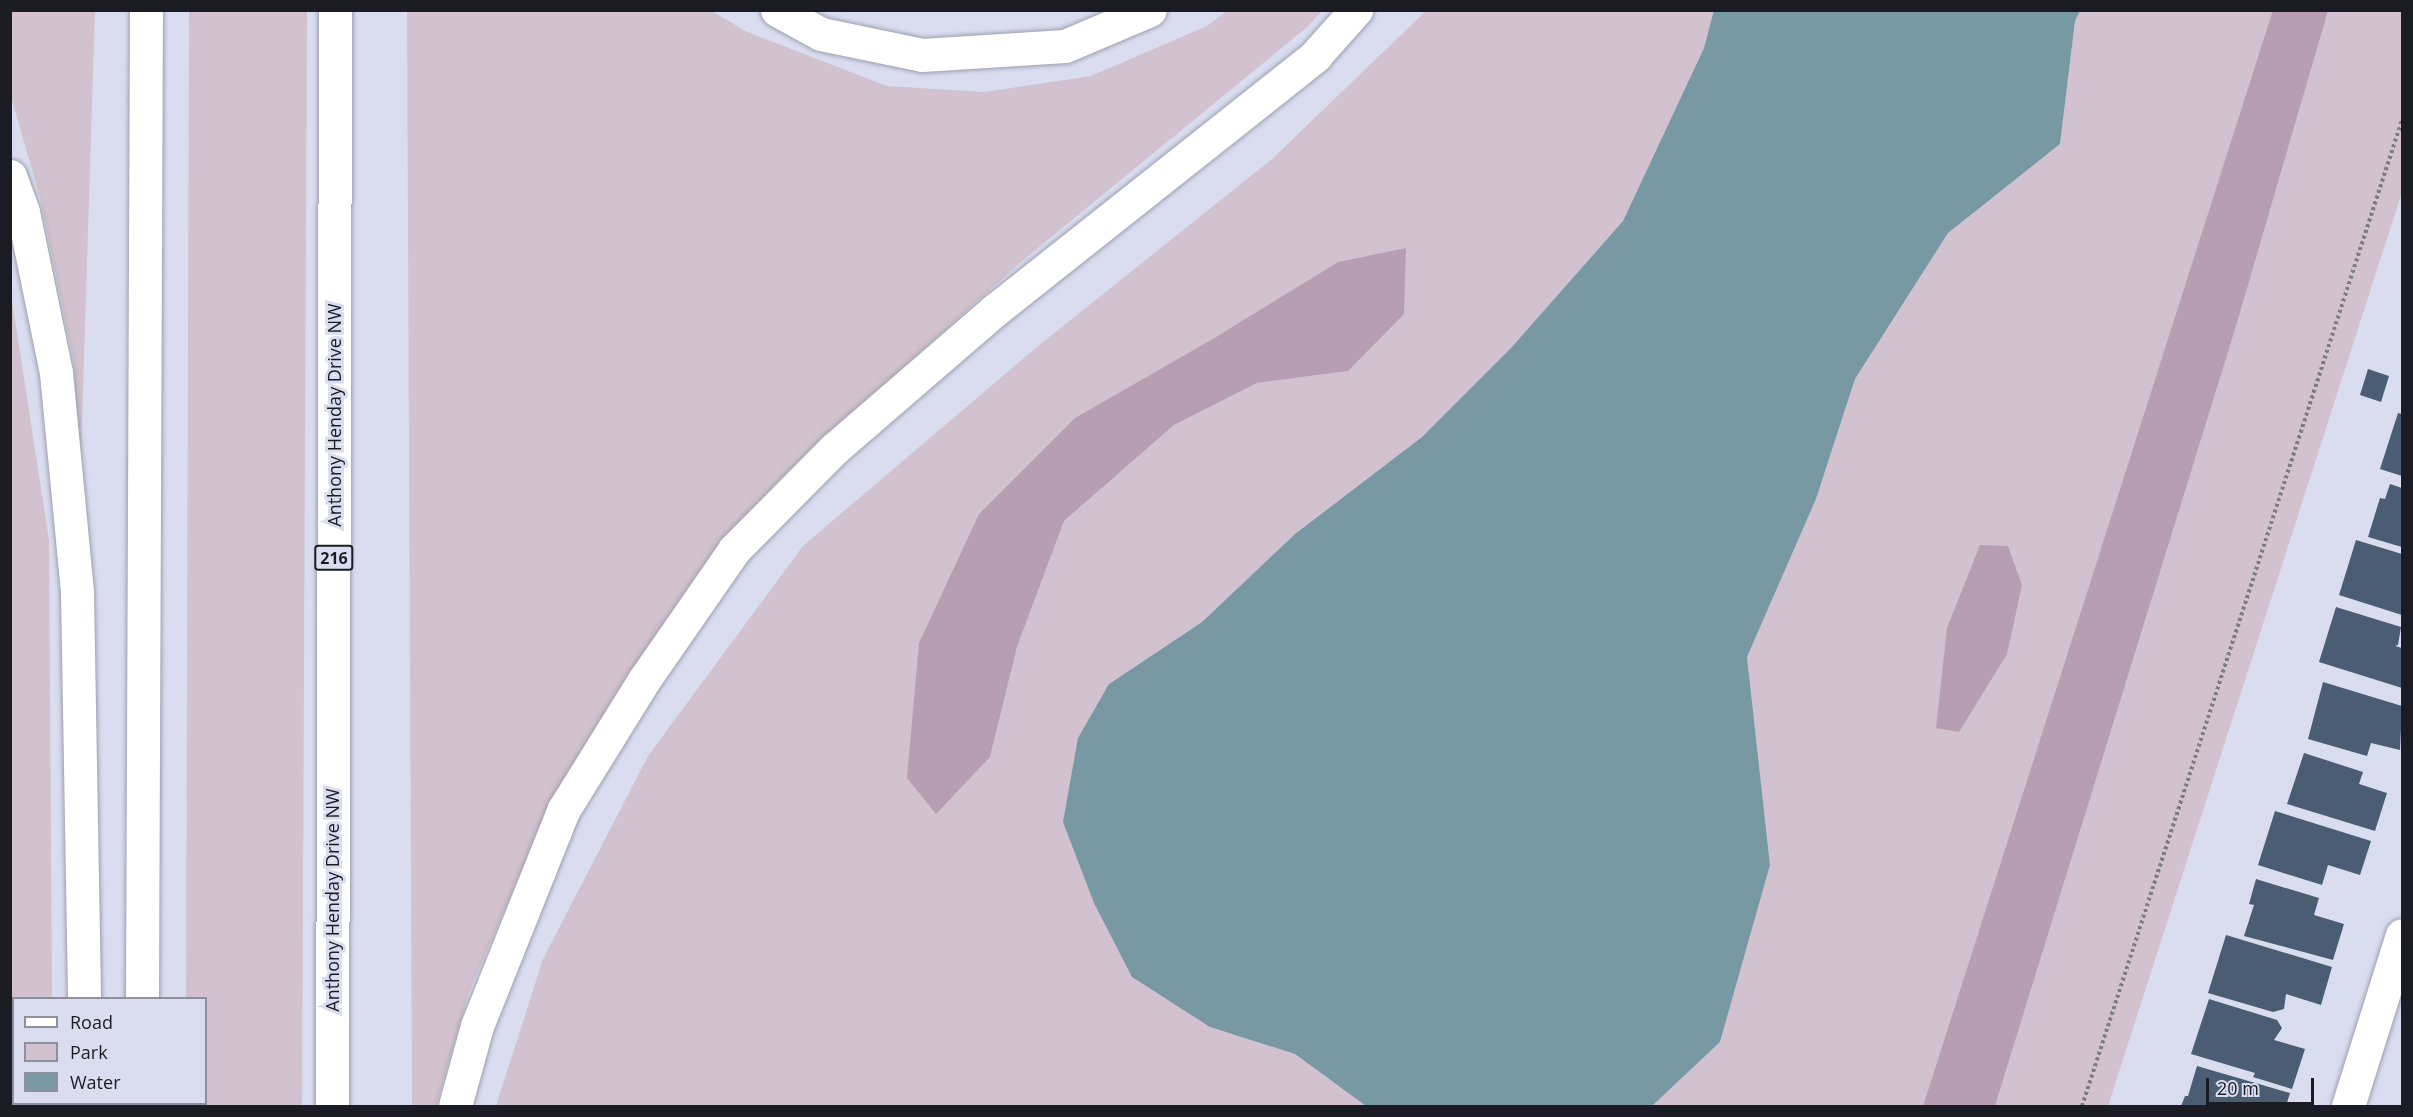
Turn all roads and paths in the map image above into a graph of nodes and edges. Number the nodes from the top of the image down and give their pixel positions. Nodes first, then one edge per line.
1 (146, 10) edge
2 (335, 10) edge
3 (777, 10) edge
4 (1150, 10) edge
5 (1356, 10) edge
6 (2403, 120) edge
7 (10, 176) edge
8 (2403, 935) edge
9 (84, 997) edge
10 (142, 997) edge
11 (332, 1107) edge
12 (455, 1107) edge
13 (2082, 1107) edge
14 (2348, 1107) edge

1 - 10 main road
2 - 11 main road, Anthony Henday Drive NW / 216
3 - 4 main road
5 - 12 main road
6 - 13 path
7 - 9 main road
8 - 14 main road

